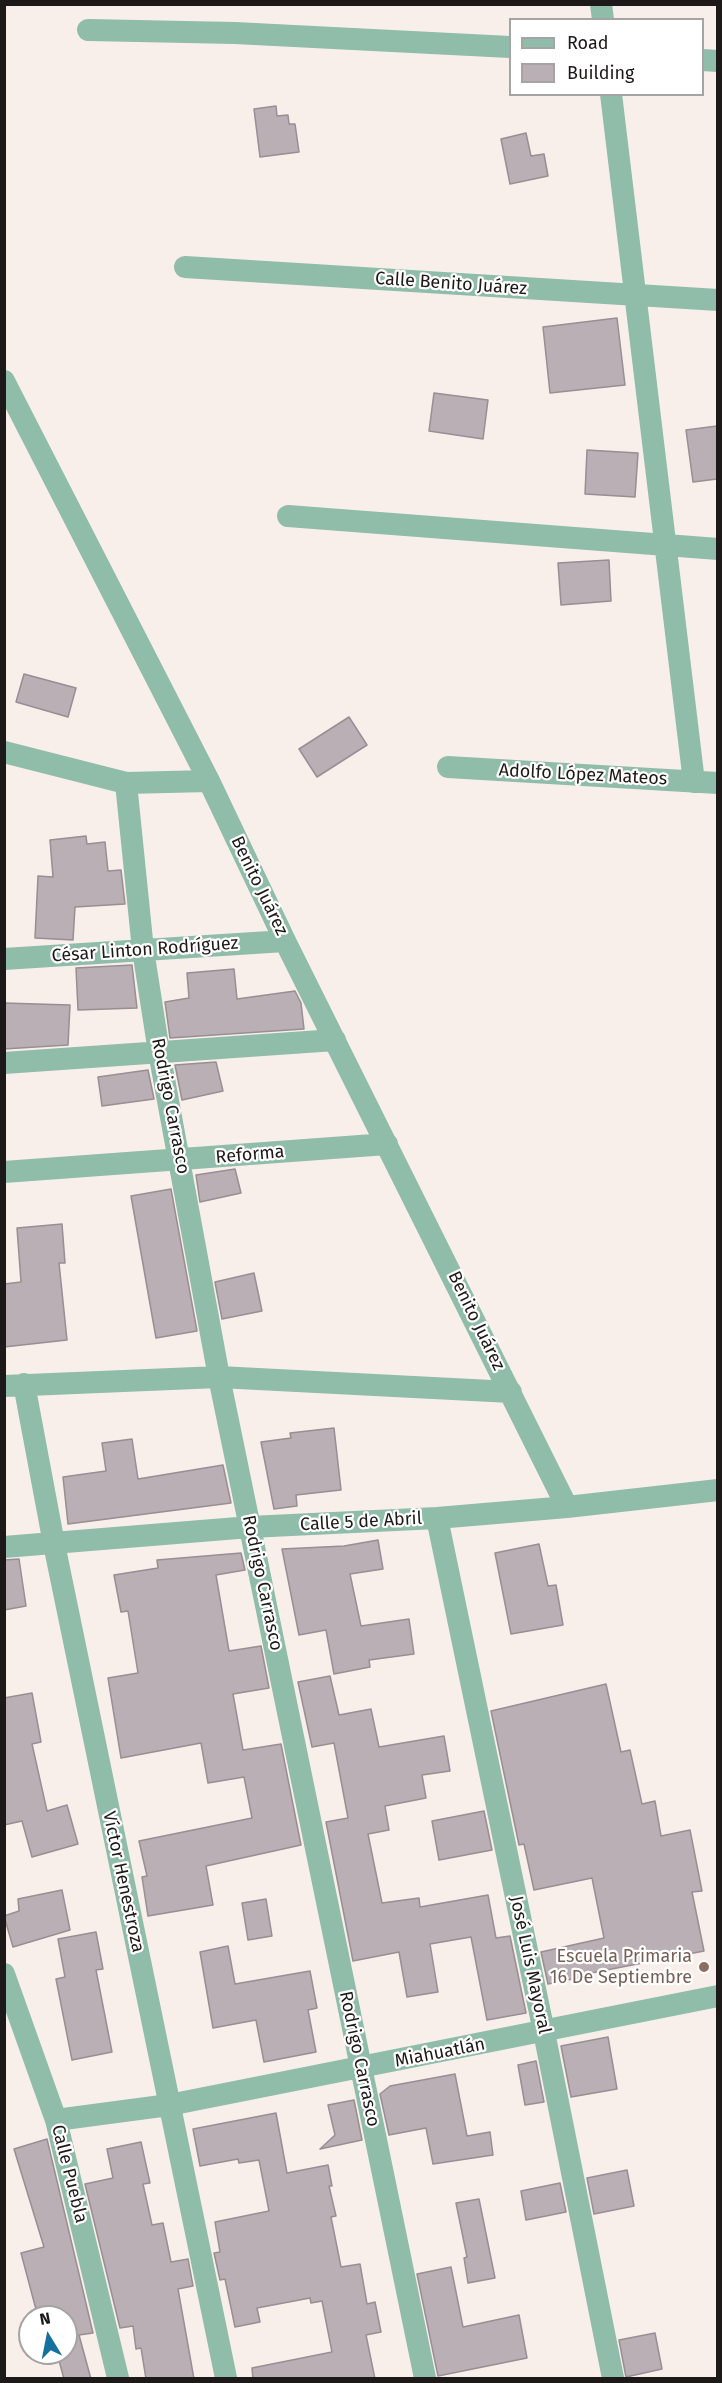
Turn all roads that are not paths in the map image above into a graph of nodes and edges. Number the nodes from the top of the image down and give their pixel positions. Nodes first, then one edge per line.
1 (88, 30) dead end
2 (509, 47) edge
3 (611, 96) edge
4 (185, 267) dead end
5 (634, 295) junction
6 (717, 300) edge
7 (4, 381) edge
8 (288, 516) dead end
9 (664, 546) junction
10 (717, 549) edge
11 (4, 752) edge
12 (448, 767) dead end
13 (209, 781) junction
14 (694, 782) junction
15 (126, 783) junction
16 (717, 783) edge
17 (285, 941) junction
18 (143, 950) junction
19 (4, 958) edge
20 (334, 1040) junction
21 (159, 1052) junction
22 (4, 1063) edge
23 (387, 1144) junction
24 (180, 1160) junction
25 (4, 1172) edge
26 (219, 1377) junction
27 (14, 1385) edge
28 (511, 1392) junction
29 (717, 1490) edge
30 (567, 1507) junction
31 (437, 1518) junction
32 (250, 1527) junction
33 (54, 1544) junction
34 (4, 1547) edge
35 (4, 1974) edge
36 (717, 1996) edge
37 (544, 2032) junction
38 (361, 2068) junction
39 (169, 2105) junction
40 (56, 2120) junction
41 (118, 2379) edge
42 (226, 2379) edge
43 (425, 2379) edge
44 (613, 2379) edge

1 - 2 street
3 - 5 street
4 - 5 street, Calle Benito Juárez
5 - 6 street, Calle Benito Juárez
5 - 9 street
7 - 13 street, Benito Juárez
8 - 9 street
9 - 10 street
9 - 14 street
11 - 15 street
12 - 14 street, Adolfo López Mateos
13 - 15 street
13 - 17 street, Benito Juárez
14 - 16 street, Adolfo López Mateos
15 - 18 street, Rodrigo Carrasco
17 - 18 street, César Linton Rodríguez
17 - 20 street, Benito Juárez
18 - 19 street, César Linton Rodríguez
18 - 21 street, Rodrigo Carrasco
20 - 21 street
20 - 23 street, Benito Juárez
21 - 22 street
21 - 24 street, Rodrigo Carrasco
23 - 24 street, Reforma
23 - 28 street, Benito Juárez
24 - 25 street, Reforma
24 - 26 street, Rodrigo Carrasco
26 - 27 street, Benito Juárez
26 - 28 street, Benito Juárez
26 - 32 street, Rodrigo Carrasco
27 - 33 street, Víctor Henestroza
28 - 30 street, Benito Juárez
29 - 30 street, Calle 5 de Abril
30 - 31 street, Calle 5 de Abril
31 - 32 street, Calle 5 de Abril
31 - 37 street, José Luis Mayoral
32 - 33 street, Calle 5 de Abril
32 - 38 street, Rodrigo Carrasco
33 - 34 street, Calle 5 de Abril
33 - 39 street, Víctor Henestroza
35 - 40 street, Calle Puebla
36 - 37 street, Miahuatlán
37 - 38 street, Miahuatlán
37 - 44 street, José Luis Mayoral
38 - 39 street, Miahuatlán
38 - 43 street, Rodrigo Carrasco
39 - 40 street, Miahuatlán
39 - 42 street, Víctor Henestroza
40 - 41 street, Calle Puebla

